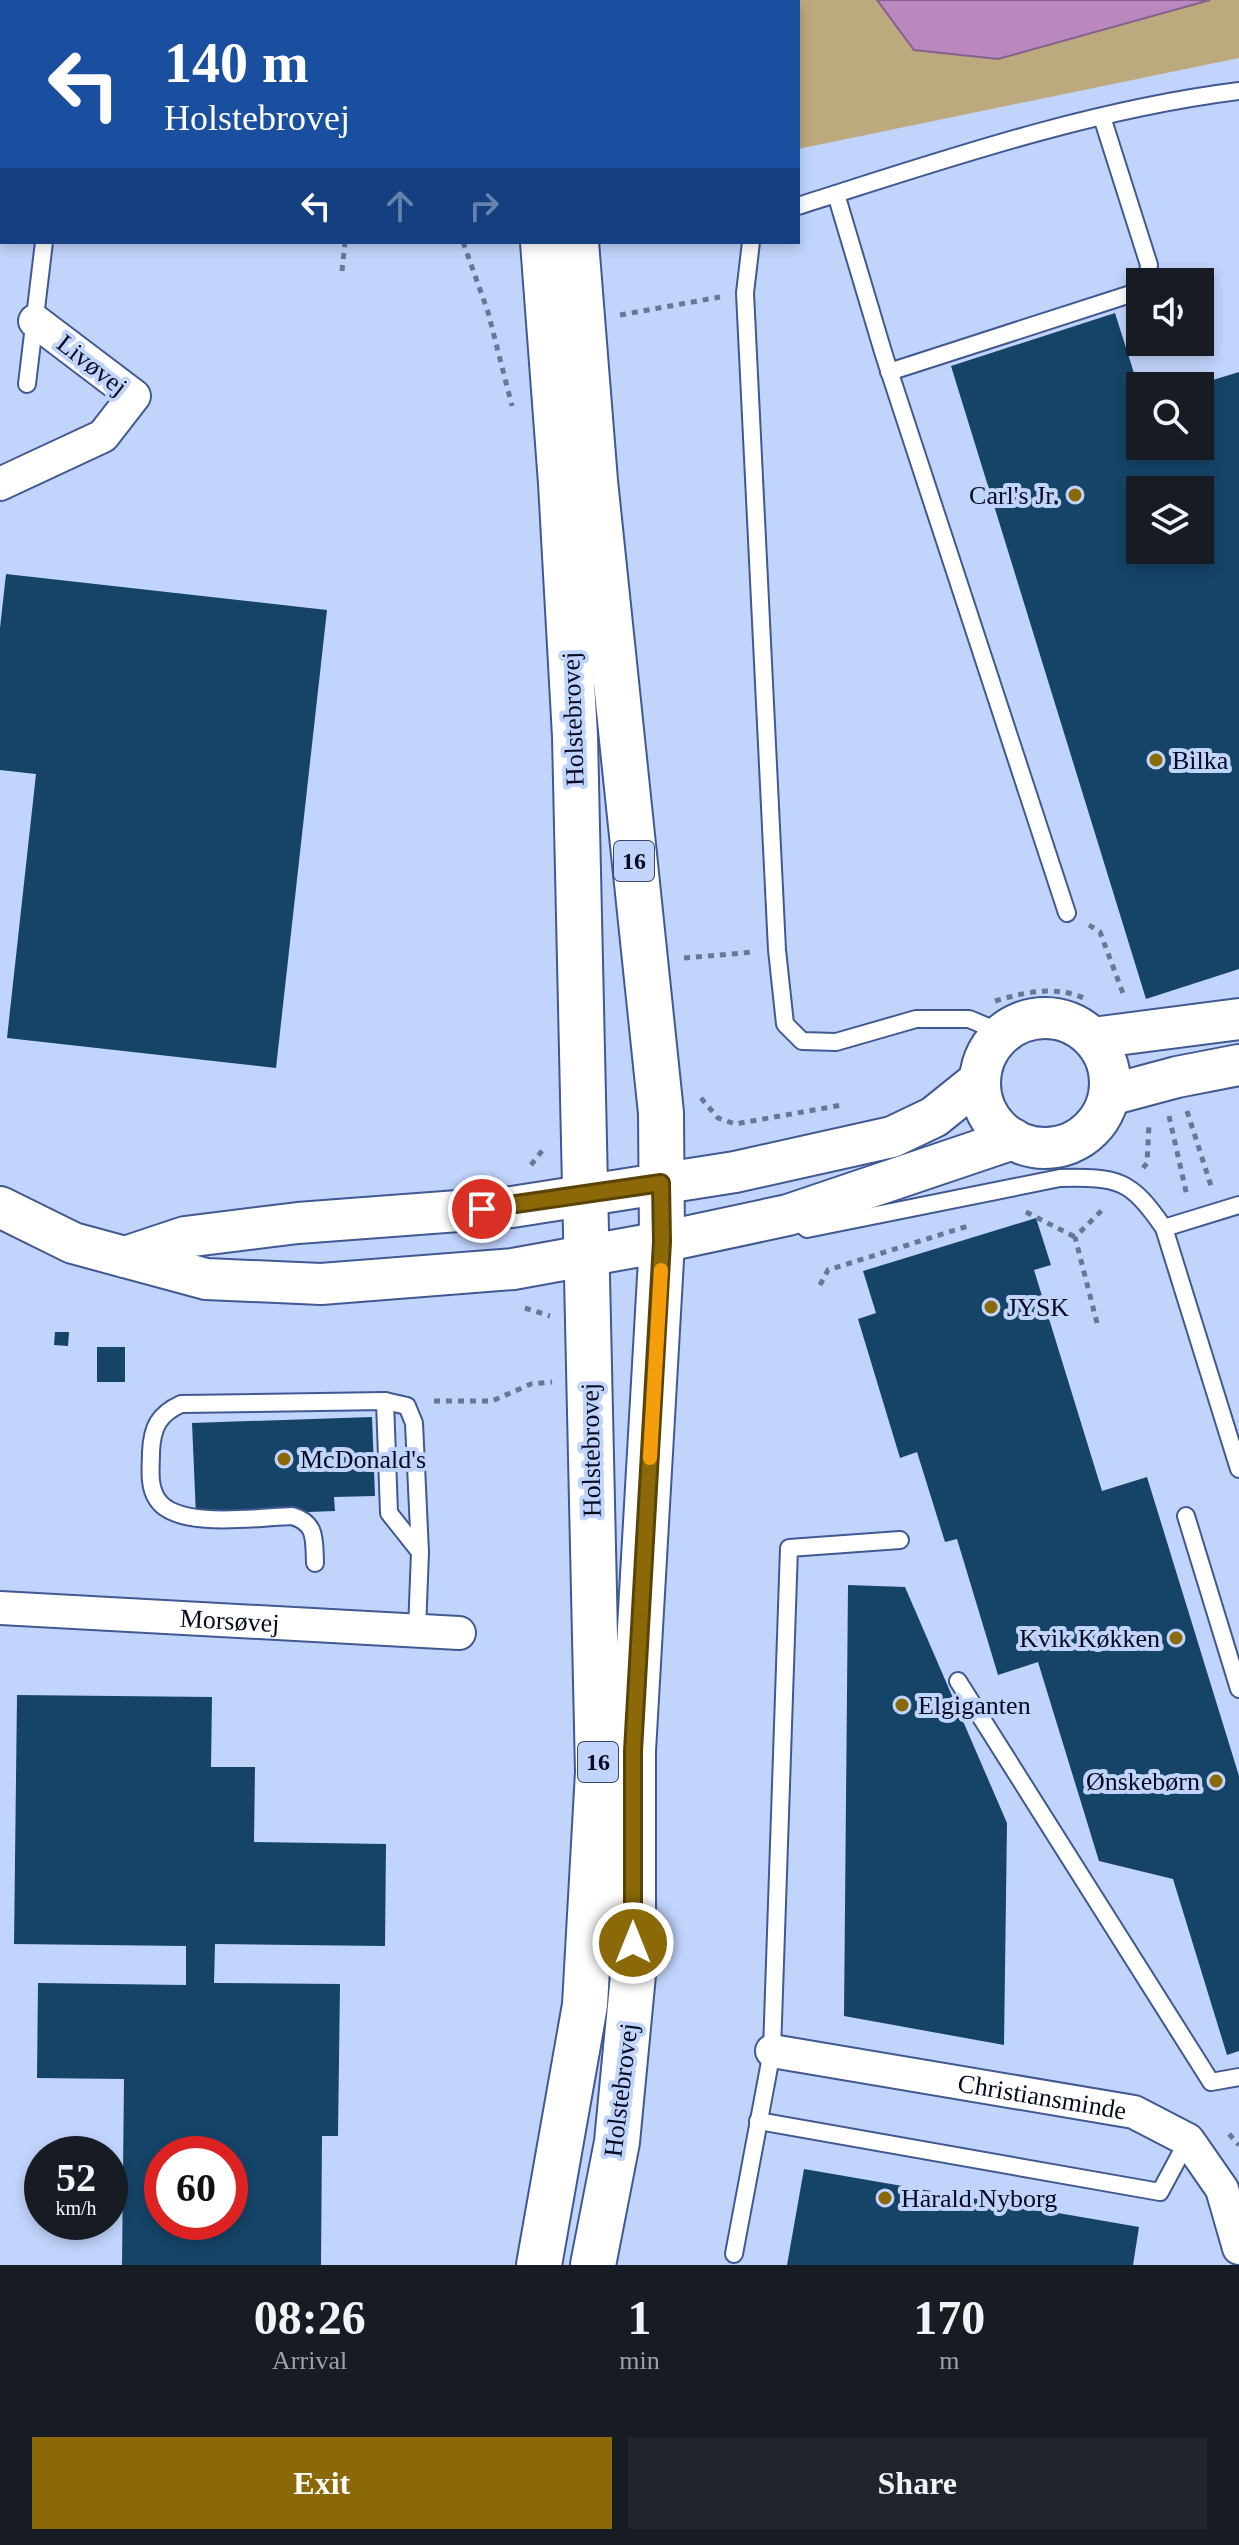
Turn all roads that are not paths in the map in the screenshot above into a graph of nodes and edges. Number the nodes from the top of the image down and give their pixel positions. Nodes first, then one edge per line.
1 (1239, 91) edge
2 (1102, 117) junction
3 (836, 194) junction
4 (800, 205) edge
5 (44, 244) edge
6 (543, 244) edge
7 (576, 244) edge
8 (751, 244) edge
9 (1149, 268) edge
10 (1126, 296) edge
11 (35, 321) junction
12 (889, 372) junction
13 (27, 384) dead end
14 (0, 484) edge
15 (1067, 913) dead end
16 (1239, 1019) edge
17 (1003, 1033) junction
18 (1093, 1038) junction
19 (1239, 1065) edge
20 (980, 1080) junction
21 (1110, 1095) junction
22 (1013, 1139) junction
23 (661, 1183) junction
24 (587, 1196) junction
25 (1239, 1205) edge
26 (0, 1207) edge
27 (788, 1215) junction
28 (1164, 1228) junction
29 (662, 1242) junction
30 (587, 1255) junction
31 (125, 1257) junction
32 (385, 1401) junction
33 (1239, 1469) edge
34 (1186, 1516) dead end
35 (900, 1540) dead end
36 (420, 1552) junction
37 (315, 1563) dead end
38 (0, 1608) edge
39 (417, 1630) junction
40 (459, 1633) dead end
41 (958, 1681) dead end
42 (1239, 1689) edge
43 (772, 2051) junction
44 (1239, 2077) edge
45 (758, 2121) junction
46 (1188, 2140) junction
47 (1239, 2248) edge
48 (734, 2254) dead end
49 (539, 2265) edge
50 (593, 2265) edge

1 - 2 lane
2 - 3 lane
2 - 9 lane
3 - 4 lane
3 - 12 lane
5 - 11 lane
6 - 24 main road, Holstebrovej / 16
7 - 23 main road, Holstebrovej / 16
8 - 17 lane
10 - 12 lane
11 - 13 lane
11 - 14 street, Livøvej
12 - 15 lane
16 - 18 street
17 - 18 street
17 - 20 street
18 - 21 street
19 - 21 street
20 - 22 street
20 - 23 street
21 - 22 street
22 - 27 street
23 - 24 street
23 - 29 main road, Holstebrovej / 16
24 - 30 main road, Holstebrovej / 16
24 - 31 street
25 - 28 lane
26 - 31 street
27 - 28 lane
27 - 29 street
28 - 33 lane
29 - 30 street
29 - 50 main road, Holstebrovej / 16
30 - 31 street
30 - 49 main road, Holstebrovej / 16
32 - 36 lane
32 - 36 lane
32 - 37 lane
34 - 42 lane
35 - 43 lane
36 - 39 lane
38 - 39 street, Morsøvej
39 - 40 street, Morsøvej
41 - 44 lane
43 - 45 lane
43 - 46 street, Christiansminde
45 - 46 lane
45 - 48 lane
46 - 47 street, Christiansminde

